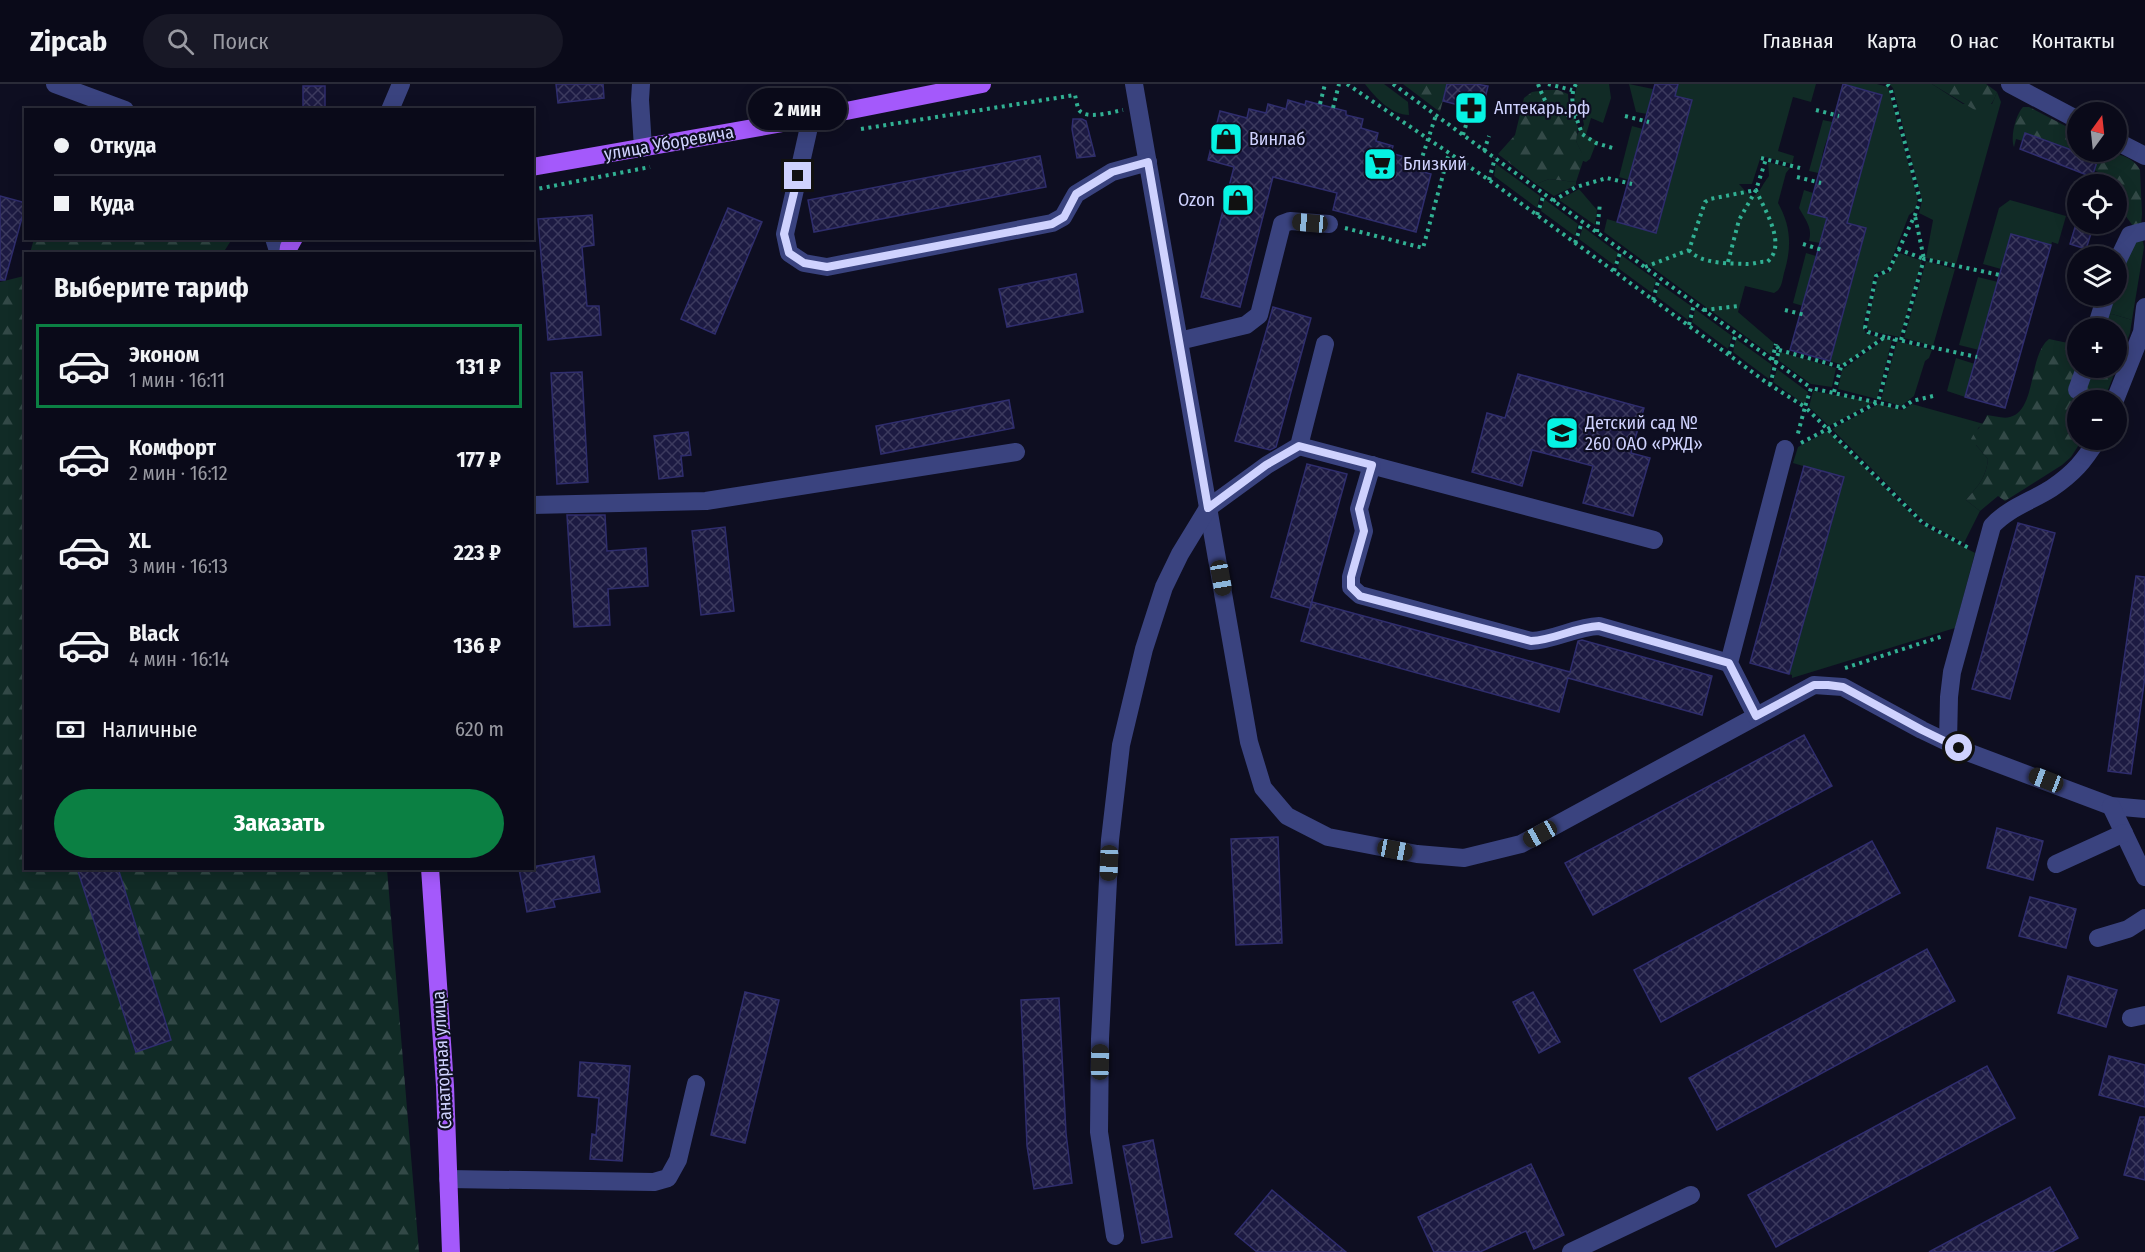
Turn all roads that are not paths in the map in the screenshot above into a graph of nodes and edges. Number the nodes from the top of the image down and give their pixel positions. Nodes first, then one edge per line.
1 (55, 84) edge
2 (401, 84) edge
3 (641, 84) edge
4 (982, 84) edge
5 (1134, 84) edge
6 (2010, 84) edge
7 (120, 108) edge
8 (391, 108) edge
9 (2067, 114) edge
10 (811, 118) junction
11 (2127, 147) edge
12 (643, 148) junction
13 (2145, 156) edge
14 (1148, 162) junction
15 (534, 167) edge
16 (1333, 225) road end
17 (2145, 231) edge
18 (2125, 246) edge
19 (2145, 307) edge
20 (1179, 341) junction
21 (1325, 344) dead end
22 (2081, 378) edge
23 (2077, 390) dead end
24 (2119, 390) edge
25 (1299, 446) junction
26 (1785, 449) dead end
27 (2091, 450) edge
28 (1016, 452) dead end
29 (1372, 465) junction
30 (534, 505) edge
31 (1208, 508) junction
32 (1654, 540) dead end
33 (1729, 663) junction
34 (1756, 716) junction
35 (1948, 742) junction
36 (2111, 806) junction
37 (2145, 809) edge
38 (2124, 833) junction
39 (2056, 864) dead end
40 (430, 870) edge
41 (2145, 876) edge
42 (2145, 918) edge
43 (2098, 938) dead end
44 (696, 1084) dead end
45 (448, 1179) junction
46 (1691, 1195) dead end
47 (1115, 1236) dead end
48 (451, 1252) edge
49 (1571, 1252) edge

1 - 7 street
2 - 8 street
3 - 12 street
4 - 10 main road, улица Уборевича
5 - 14 street
6 - 9 street
10 - 12 main road, улица Уборевича
10 - 14 street
11 - 13 street
12 - 15 main road, улица Уборевича
14 - 20 street
16 - 20 street
17 - 18 street
19 - 24 street
20 - 31 street
21 - 25 street
22 - 23 street
25 - 29 street
25 - 31 street
26 - 33 street
27 - 35 street
28 - 30 street
29 - 32 street
29 - 33 street
31 - 34 street
31 - 47 street
33 - 34 street
34 - 35 street
35 - 36 street
36 - 37 street
36 - 38 street
38 - 39 street
38 - 41 street
40 - 45 main road, Санаторная улица
42 - 43 street
44 - 45 street
45 - 48 main road, Санаторная улица
46 - 49 street

